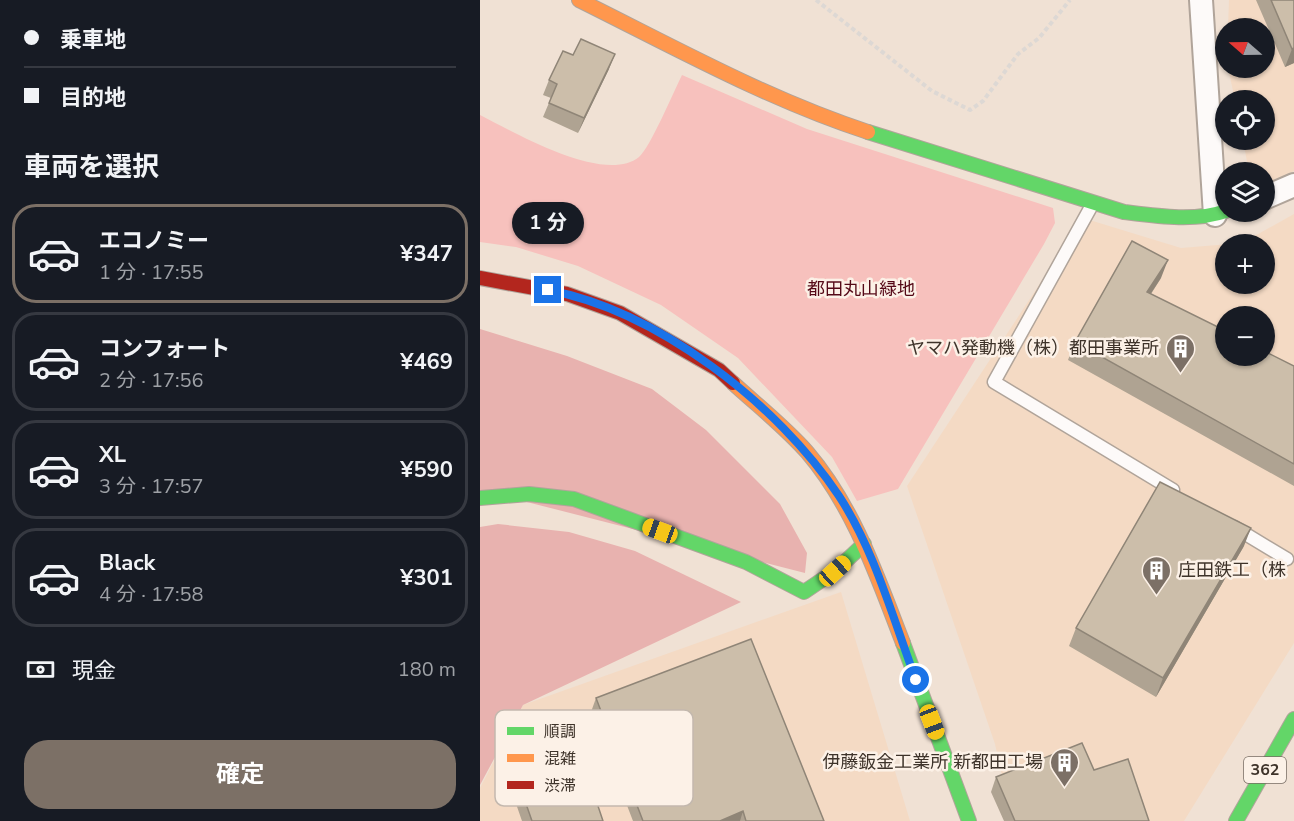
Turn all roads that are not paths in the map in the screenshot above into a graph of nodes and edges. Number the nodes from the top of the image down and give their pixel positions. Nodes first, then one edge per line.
1 (579, 0) edge
2 (1201, 0) edge
3 (1215, 162) edge
4 (1294, 185) edge
5 (1275, 193) edge
6 (1092, 203) junction
7 (1215, 213) edge
8 (480, 278) edge
9 (480, 498) edge
10 (1186, 498) edge
11 (1226, 522) edge
12 (864, 544) junction
13 (1287, 559) dead end
14 (1294, 719) edge
15 (969, 821) edge
16 (1236, 821) edge

1 - 6 main road
2 - 3 street
4 - 5 street
6 - 7 main road
6 - 10 lane
8 - 12 main road
9 - 12 main road
11 - 13 lane
12 - 15 main road
14 - 16 main road, 362

